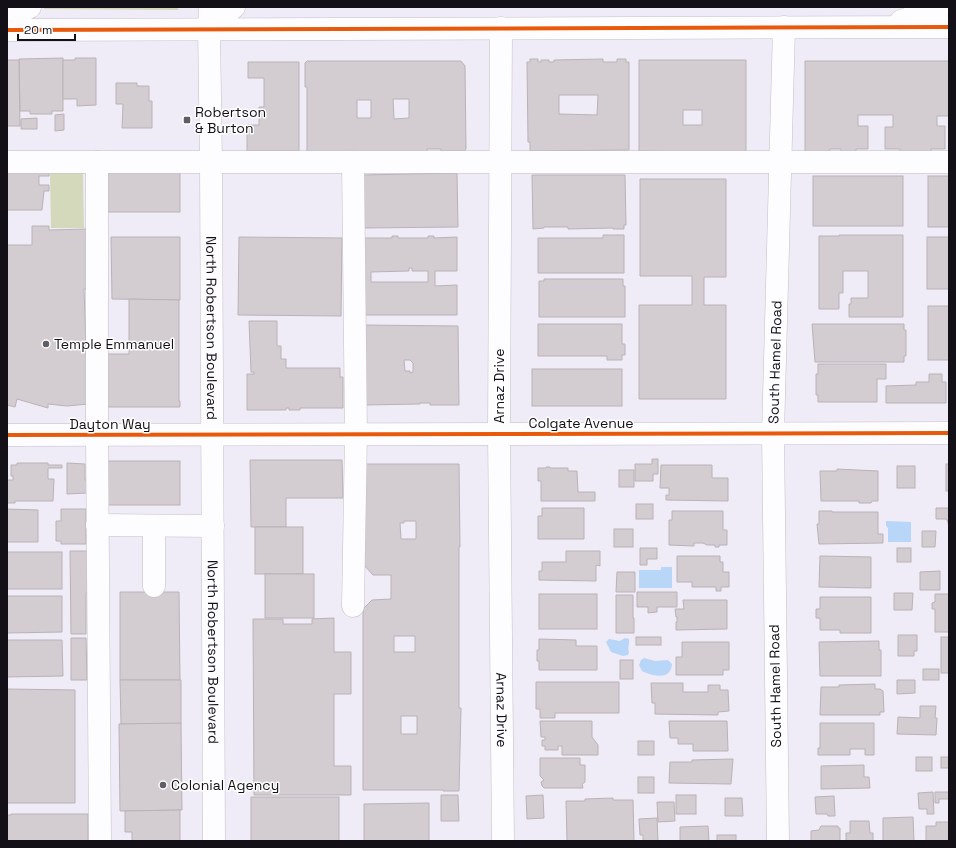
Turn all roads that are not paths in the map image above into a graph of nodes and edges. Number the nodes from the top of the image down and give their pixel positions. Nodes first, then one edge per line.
1 (30, 7) edge
2 (210, 7) edge
3 (234, 7) edge
4 (941, 7) edge
5 (7, 20) edge
6 (784, 27) junction
7 (883, 27) junction
8 (949, 27) edge
9 (501, 28) junction
10 (209, 29) junction
11 (7, 30) edge
12 (7, 162) edge
13 (97, 162) junction
14 (353, 162) junction
15 (500, 162) junction
16 (780, 162) junction
17 (949, 162) edge
18 (211, 163) junction
19 (773, 433) junction
20 (949, 433) edge
21 (97, 434) junction
22 (212, 434) junction
23 (499, 434) junction
24 (7, 435) edge
25 (356, 435) junction
26 (97, 525) junction
27 (154, 526) junction
28 (213, 526) junction
29 (154, 586) dead end
30 (353, 606) dead end
31 (100, 841) edge
32 (214, 841) edge
33 (503, 841) edge
34 (778, 841) edge

1 - 5 street
2 - 10 street, North Robertson Boulevard
3 - 10 street
4 - 7 street
6 - 7 street
6 - 9 street
6 - 16 street, South Hamel Road
7 - 8 street
9 - 10 street
9 - 15 street, Arnaz Drive
10 - 11 street
10 - 18 street, North Robertson Boulevard
12 - 13 street
13 - 18 street
13 - 21 street
14 - 15 street
14 - 18 street
14 - 25 street
15 - 16 street
15 - 23 street, Arnaz Drive
16 - 17 street
16 - 19 street, South Hamel Road
18 - 22 street, North Robertson Boulevard
19 - 20 street, Colgate Avenue
19 - 23 street, Colgate Avenue
19 - 34 street, South Hamel Road
21 - 22 street, Dayton Way
21 - 24 street, Dayton Way
21 - 26 street
22 - 25 street, Colgate Avenue
22 - 28 street, North Robertson Boulevard
23 - 25 street, Colgate Avenue
23 - 33 street, Arnaz Drive
25 - 30 street
26 - 27 street
26 - 31 street
27 - 28 street
27 - 29 street
28 - 32 street, North Robertson Boulevard

